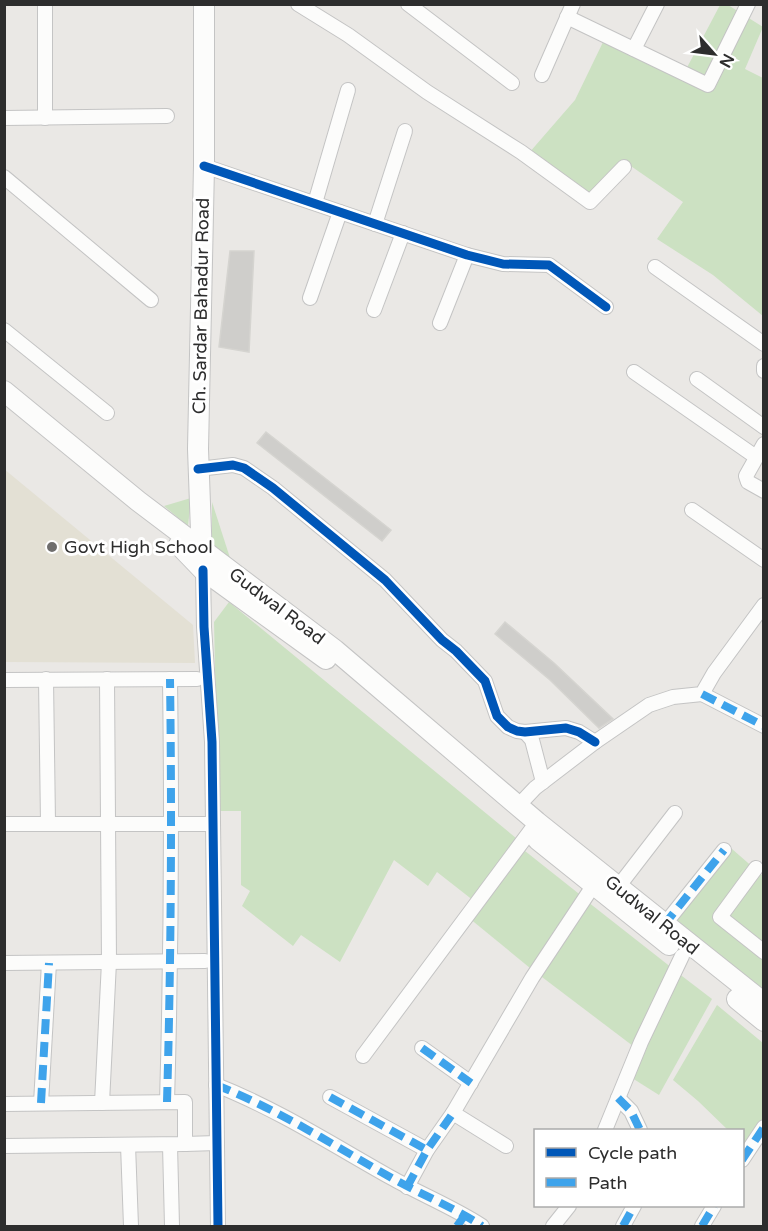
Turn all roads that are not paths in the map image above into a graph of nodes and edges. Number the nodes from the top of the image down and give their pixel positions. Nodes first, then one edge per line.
1 (45, 4) edge
2 (204, 4) edge
3 (298, 4) edge
4 (408, 4) edge
5 (657, 4) edge
6 (748, 4) edge
7 (570, 11) edge
8 (634, 49) junction
9 (542, 75) dead end
10 (512, 83) dead end
11 (348, 90) dead end
12 (167, 116) dead end
13 (4, 118) edge
14 (45, 118) junction
15 (405, 131) dead end
16 (204, 166) junction
17 (624, 167) dead end
18 (4, 177) edge
19 (315, 203) junction
20 (340, 212) junction
21 (375, 224) junction
22 (403, 233) junction
23 (467, 255) junction
24 (655, 267) dead end
25 (310, 298) dead end
26 (151, 300) dead end
27 (606, 308) dead end
28 (374, 310) dead end
29 (440, 323) dead end
30 (4, 330) edge
31 (764, 344) edge
32 (764, 366) edge
33 (764, 371) edge
34 (634, 372) dead end
35 (697, 379) dead end
36 (4, 391) edge
37 (107, 414) dead end
38 (764, 427) edge
39 (764, 444) edge
40 (756, 457) junction
41 (198, 469) junction
42 (764, 491) edge
43 (138, 501) junction
44 (692, 510) dead end
45 (201, 550) junction
46 (764, 560) edge
47 (203, 570) junction
48 (764, 605) edge
49 (46, 679) junction
50 (107, 679) junction
51 (170, 679) junction
52 (197, 679) dead end
53 (4, 680) edge
54 (702, 694) junction
55 (764, 726) edge
56 (525, 732) junction
57 (764, 733) edge
58 (764, 739) edge
59 (595, 742) junction
60 (543, 782) junction
61 (518, 806) junction
62 (675, 813) dead end
63 (107, 823) junction
64 (172, 823) junction
65 (4, 824) edge
66 (48, 824) junction
67 (207, 824) dead end
68 (533, 827) junction
69 (724, 850) dead end
70 (756, 868) dead end
71 (593, 886) junction
72 (618, 887) junction
73 (664, 925) junction
74 (764, 952) edge
75 (682, 956) junction
76 (171, 961) junction
77 (205, 961) dead end
78 (109, 962) junction
79 (4, 963) edge
80 (49, 963) junction
81 (764, 1004) edge
82 (764, 1021) edge
83 (422, 1048) dead end
84 (363, 1056) dead end
85 (471, 1083) junction
86 (216, 1085) junction
87 (330, 1097) dead end
88 (618, 1098) junction
89 (167, 1102) junction
90 (41, 1103) junction
91 (102, 1103) junction
92 (4, 1104) edge
93 (453, 1113) junction
94 (764, 1127) edge
95 (606, 1129) edge
96 (639, 1129) edge
97 (217, 1143) junction
98 (170, 1144) junction
99 (185, 1144) junction
100 (128, 1145) junction
101 (4, 1146) edge
102 (506, 1146) dead end
103 (427, 1150) junction
104 (744, 1157) edge
105 (407, 1187) junction
106 (568, 1207) edge
107 (633, 1207) edge
108 (713, 1207) edge
109 (461, 1221) edge
110 (131, 1227) edge
111 (172, 1227) edge
112 (218, 1227) edge
113 (482, 1227) edge
114 (553, 1227) edge
115 (623, 1227) edge
116 (702, 1227) edge

1 - 14 street
2 - 16 main road, Ch. Sardar Bahadur Road
3 - 17 street
4 - 10 street
5 - 8 street
6 - 8 street
7 - 8 street
7 - 9 street
11 - 19 street
12 - 14 street
13 - 14 street
15 - 21 street
16 - 19 street
16 - 41 main road, Ch. Sardar Bahadur Road
18 - 26 street
19 - 20 street
20 - 21 street
20 - 25 street
21 - 22 street
22 - 23 street
22 - 28 street
23 - 27 street
23 - 29 street
24 - 31 street
30 - 37 street
32 - 33 street
34 - 40 street
35 - 38 street
36 - 43 main road
39 - 40 street
40 - 42 street
41 - 45 main road, Ch. Sardar Bahadur Road
41 - 56 street
43 - 45 main road, Gudwal Road
43 - 47 main road, Gudwal Road
44 - 46 street
45 - 47 main road, Ch. Sardar Bahadur Road
45 - 61 main road, Gudwal Road
47 - 68 main road, Gudwal Road
47 - 86 street
48 - 54 street
49 - 50 street
49 - 53 street
49 - 66 street
50 - 51 street
50 - 63 street
51 - 52 street
51 - 64 street
54 - 55 street
54 - 59 street
56 - 59 street
56 - 60 street
57 - 58 street
59 - 60 street
60 - 61 street
61 - 68 main road, Gudwal Road
62 - 72 street
63 - 64 street
63 - 66 street
63 - 78 street
64 - 67 street
64 - 76 street
65 - 66 street
68 - 71 main road, Gudwal Road
68 - 72 main road, Gudwal Road
68 - 84 street
69 - 73 street
70 - 74 street
71 - 75 main road, Gudwal Road
71 - 85 street
72 - 73 main road, Gudwal Road
73 - 81 main road, Gudwal Road
75 - 82 main road, Gudwal Road
75 - 88 street
76 - 77 street
76 - 78 street
76 - 89 street
78 - 80 street
78 - 91 street
79 - 80 street
80 - 90 street
83 - 85 street
85 - 93 street
86 - 97 street
86 - 105 street
87 - 103 street
88 - 95 street
88 - 96 street
89 - 91 street
89 - 99 street
90 - 91 street
90 - 92 street
93 - 102 street
93 - 103 street
94 - 104 street
97 - 99 street
97 - 112 street
98 - 99 street
98 - 100 street
98 - 111 street
100 - 101 street
100 - 110 street
103 - 105 street
105 - 109 street
106 - 114 street
107 - 115 street
108 - 116 street
109 - 113 street

